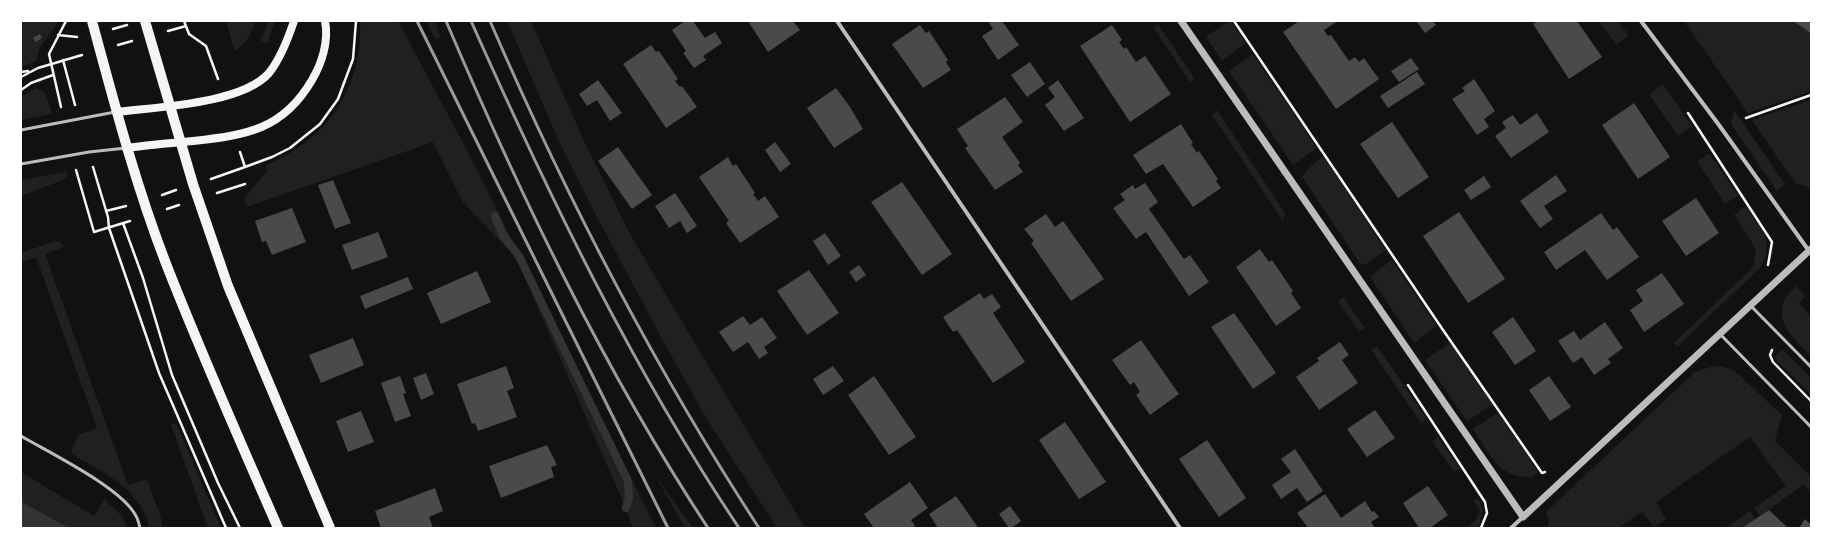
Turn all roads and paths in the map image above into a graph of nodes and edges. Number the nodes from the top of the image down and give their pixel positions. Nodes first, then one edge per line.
1 (66, 21) edge
2 (92, 21) edge
3 (145, 21) edge
4 (184, 21) edge
5 (294, 21) edge
6 (325, 21) edge
7 (837, 21) edge
8 (1181, 21) edge
9 (1234, 21) edge
10 (1641, 21) edge
11 (186, 26) junction
12 (149, 36) junction
13 (100, 50) junction
14 (63, 60) junction
15 (50, 64) junction
16 (31, 71) junction
17 (21, 72) edge
18 (53, 75) junction
19 (21, 77) edge
20 (218, 80) dead end
21 (21, 90) edge
22 (1811, 95) edge
23 (74, 101) dead end
24 (169, 105) junction
25 (61, 110) dead end
26 (1686, 110) dead end
27 (117, 112) junction
28 (1746, 118) dead end
29 (21, 130) edge
30 (180, 142) junction
31 (126, 148) junction
32 (240, 150) dead end
33 (21, 164) edge
34 (94, 171) dead end
35 (231, 172) dead end
36 (129, 206) dead end
37 (106, 211) junction
38 (123, 223) dead end
39 (1810, 250) edge
40 (1768, 266) dead end
41 (1750, 305) junction
42 (1720, 334) junction
43 (1783, 338) junction
44 (1811, 367) edge
45 (1811, 401) edge
46 (1811, 427) edge
47 (21, 436) edge
48 (1548, 470) dead end
49 (1522, 517) junction
50 (140, 528) edge
51 (226, 528) edge
52 (240, 528) edge
53 (278, 528) edge
54 (330, 528) edge
55 (1180, 528) edge
56 (1511, 528) edge

1 - 15 path
2 - 13 main road
3 - 12 main road
4 - 11 path
5 - 24 main road
6 - 30 main road
7 - 55 street
8 - 49 street
9 - 48 path
10 - 39 street
11 - 12 path
11 - 20 path
12 - 13 path
12 - 24 main road
13 - 14 path
13 - 27 main road
14 - 15 path
14 - 23 path
15 - 16 path
15 - 18 path
16 - 17 path
16 - 19 path
18 - 21 path
18 - 25 path
22 - 28 path
24 - 27 main road
24 - 30 main road
26 - 40 path
27 - 29 lane
27 - 31 main road
30 - 31 main road
30 - 54 main road
31 - 33 lane
31 - 53 main road
32 - 35 path
34 - 37 path
36 - 37 path
37 - 51 path
38 - 52 path
39 - 41 street
41 - 42 street
41 - 43 lane
42 - 46 lane
42 - 49 street
43 - 44 lane
43 - 45 path
47 - 50 lane
49 - 56 street

